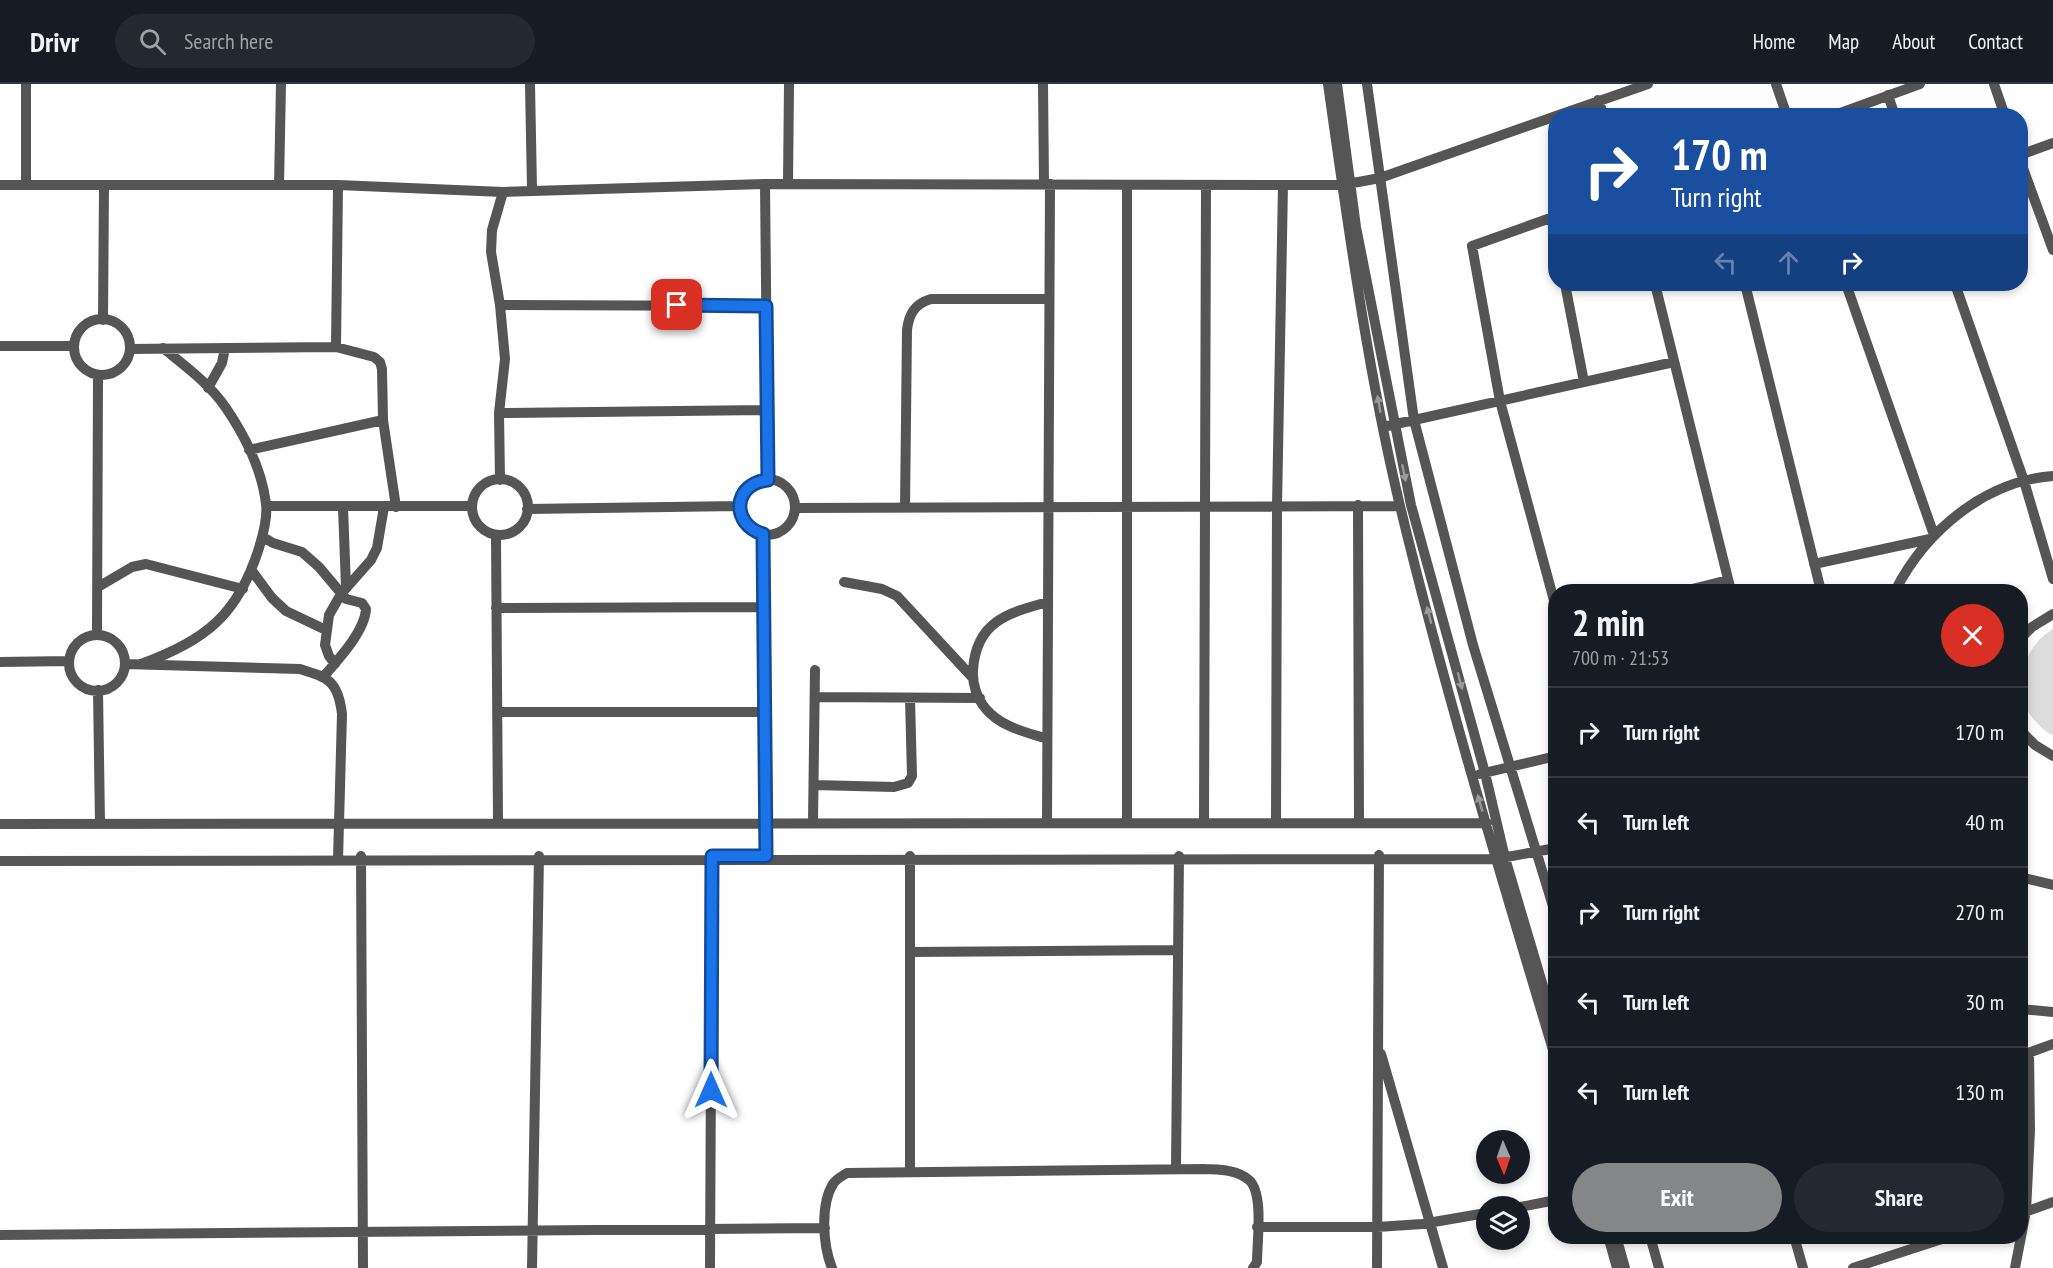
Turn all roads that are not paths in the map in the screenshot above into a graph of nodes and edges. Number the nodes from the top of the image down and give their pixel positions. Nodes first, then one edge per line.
1 (26, 84) edge
2 (280, 84) edge
3 (530, 84) edge
4 (789, 84) edge
5 (1043, 84) edge
6 (1328, 84) edge
7 (1337, 84) edge
8 (1367, 84) edge
9 (1648, 84) edge
10 (1776, 84) edge
11 (1920, 84) edge
12 (1994, 84) edge
13 (1888, 95) junction
14 (1598, 100) junction
15 (1577, 108) edge
16 (1601, 108) edge
17 (1784, 108) edge
18 (1853, 108) edge
19 (1892, 108) edge
20 (2002, 108) edge
21 (1548, 119) edge
22 (2053, 143) edge
23 (2028, 152) edge
24 (1380, 178) junction
25 (2028, 181) edge
26 (765, 184) junction
27 (788, 184) junction
28 (1047, 184) junction
29 (1346, 184) junction
30 (0, 185) edge
31 (26, 185) junction
32 (104, 185) junction
33 (279, 185) junction
34 (338, 185) junction
35 (1127, 185) junction
36 (1283, 185) junction
37 (1206, 186) junction
38 (532, 189) junction
39 (503, 192) junction
40 (1548, 218) edge
41 (2052, 244) edge
42 (1566, 291) edge
43 (1657, 291) edge
44 (1747, 291) edge
45 (1848, 291) edge
46 (1956, 291) edge
47 (1049, 299) junction
48 (500, 305) junction
49 (766, 306) junction
50 (103, 320) junction
51 (0, 346) edge
52 (74, 346) junction
53 (336, 347) junction
54 (163, 348) junction
55 (225, 348) junction
56 (130, 349) junction
57 (1674, 362) junction
58 (98, 375) junction
59 (1584, 382) junction
60 (208, 388) junction
61 (1500, 400) junction
62 (767, 410) junction
63 (499, 413) junction
64 (383, 420) junction
65 (1414, 420) junction
66 (1389, 426) junction
67 (249, 450) junction
68 (2053, 476) edge
69 (500, 480) junction
70 (768, 480) junction
71 (2024, 481) junction
72 (267, 506) junction
73 (472, 506) junction
74 (740, 506) junction
75 (1205, 506) junction
76 (1277, 506) junction
77 (1358, 506) junction
78 (1400, 506) junction
79 (343, 507) junction
80 (390, 507) junction
81 (1048, 507) junction
82 (1128, 507) junction
83 (795, 508) junction
84 (904, 508) junction
85 (528, 509) junction
86 (763, 534) junction
87 (495, 535) junction
88 (262, 537) junction
89 (1932, 537) junction
90 (1814, 564) junction
91 (252, 571) junction
92 (2053, 579) edge
93 (844, 582) dead end
94 (1550, 584) edge
95 (1729, 584) edge
96 (1819, 584) edge
97 (1898, 584) edge
98 (98, 587) junction
99 (243, 589) junction
100 (344, 590) junction
101 (1048, 602) junction
102 (764, 607) junction
103 (496, 609) junction
104 (2053, 614) edge
105 (326, 630) junction
106 (2028, 631) edge
107 (98, 635) junction
108 (69, 661) junction
109 (0, 662) edge
110 (125, 664) junction
111 (141, 664) junction
112 (335, 664) junction
113 (815, 670) dead end
114 (324, 676) junction
115 (973, 678) junction
116 (98, 690) junction
117 (816, 697) junction
118 (910, 698) junction
119 (980, 698) junction
120 (497, 712) junction
121 (765, 712) junction
122 (2028, 739) edge
123 (1047, 740) junction
124 (2053, 756) edge
125 (1548, 758) edge
126 (1510, 766) junction
127 (1485, 773) junction
128 (1473, 776) junction
129 (814, 785) junction
130 (766, 822) junction
131 (813, 822) junction
132 (498, 823) junction
133 (1047, 823) junction
134 (1127, 823) junction
135 (1204, 823) junction
136 (1276, 823) junction
137 (1359, 823) junction
138 (1486, 823) junction
139 (0, 824) edge
140 (100, 824) junction
141 (338, 824) junction
142 (1548, 850) edge
143 (1537, 852) junction
144 (0, 855) edge
145 (1503, 856) junction
146 (1379, 857) junction
147 (338, 858) junction
148 (361, 858) junction
149 (539, 858) junction
150 (712, 858) junction
151 (766, 858) junction
152 (910, 858) junction
153 (1179, 858) junction
154 (0, 861) edge
155 (2028, 879) edge
156 (2053, 885) edge
157 (1548, 889) edge
158 (1178, 950) junction
159 (910, 952) junction
160 (1548, 1004) edge
161 (2028, 1010) edge
162 (2053, 1012) edge
163 (1548, 1029) edge
164 (1378, 1042) junction
165 (2053, 1044) edge
166 (2028, 1053) edge
167 (2028, 1100) edge
168 (2028, 1153) edge
169 (1176, 1169) junction
170 (910, 1172) junction
171 (1548, 1202) edge
172 (2053, 1202) edge
173 (1530, 1205) edge
174 (2028, 1210) edge
175 (1476, 1215) edge
176 (1432, 1222) junction
177 (1257, 1227) junction
178 (1377, 1227) junction
179 (825, 1228) junction
180 (711, 1229) junction
181 (531, 1231) junction
182 (363, 1232) junction
183 (0, 1235) edge
184 (1610, 1244) edge
185 (1618, 1244) edge
186 (1652, 1244) edge
187 (1796, 1244) edge
188 (1926, 1244) edge
189 (2018, 1244) edge
190 (363, 1268) edge
191 (532, 1268) edge
192 (711, 1268) edge
193 (832, 1268) edge
194 (1254, 1268) edge
195 (1377, 1268) edge
196 (1443, 1268) edge
197 (1617, 1268) edge
198 (1625, 1268) edge
199 (1659, 1268) edge
200 (1803, 1268) edge
201 (1853, 1268) edge
202 (2015, 1268) edge

1 - 31 street
2 - 33 street
3 - 38 street
4 - 27 street
5 - 28 street
6 - 29 street
7 - 29 street
8 - 24 street
9 - 14 street
10 - 17 street
11 - 13 street
12 - 20 street
13 - 18 street
13 - 19 street
14 - 15 street
14 - 16 street
21 - 24 street
22 - 23 street
24 - 29 street
24 - 65 street
25 - 41 street
26 - 27 street
26 - 38 street
26 - 49 street
27 - 28 street
28 - 35 street
28 - 47 street
29 - 36 street
29 - 66 street
30 - 31 street
31 - 32 street
32 - 33 street
32 - 50 street
33 - 34 street
34 - 39 street
34 - 53 street
35 - 37 street
35 - 82 street
36 - 37 street
36 - 76 street
37 - 75 street
38 - 39 street
39 - 48 street
40 - 61 street
42 - 59 street
43 - 57 street
44 - 90 street
45 - 89 street
46 - 71 street
47 - 81 street
47 - 84 street
48 - 49 street
48 - 63 street
49 - 62 street
50 - 52 street
50 - 56 street
51 - 52 street
52 - 58 street
53 - 55 street
53 - 64 street
54 - 55 street
54 - 56 street
54 - 60 street
55 - 60 street
56 - 58 street
57 - 59 street
57 - 95 street
58 - 98 street
59 - 61 street
60 - 67 street
61 - 65 street
61 - 94 street
62 - 63 street
62 - 70 street
63 - 69 street
64 - 67 street
64 - 80 street
65 - 66 street
65 - 126 street
66 - 78 street
66 -> 127 street
67 - 72 street
68 - 71 street
69 - 73 street
69 - 85 street
70 - 74 street
70 - 83 street
71 - 89 street
71 - 92 street
72 - 79 street
72 - 88 street
73 - 80 street
73 - 87 street
74 - 85 street
74 - 86 street
75 - 76 street
75 - 82 street
75 - 135 street
76 - 77 street
76 - 136 street
77 - 78 street
77 - 137 street
128 -> 78 street
79 - 80 street
79 - 100 street
80 - 100 street
81 - 82 street
81 - 84 street
81 - 101 street
82 - 134 street
83 - 84 street
83 - 86 street
85 - 87 street
86 - 102 street
87 - 103 street
88 - 91 street
88 - 100 street
89 - 90 street
89 - 97 street
90 - 96 street
91 - 99 street
91 - 105 street
93 - 115 street
98 - 99 street
98 - 107 street
99 - 111 street
100 - 105 street
100 - 112 street
101 - 115 street
101 - 123 street
102 - 103 street
102 - 121 street
103 - 120 street
104 - 106 street
105 - 112 street
107 - 108 street
107 - 110 street
108 - 109 street
108 - 116 street
110 - 111 street
110 - 116 street
111 - 114 street
112 - 114 street
113 - 117 street
114 - 141 street
115 - 119 street
116 - 140 street
117 - 118 street
117 - 129 street
118 - 119 street
118 - 129 street
119 - 123 street
120 - 121 street
120 - 132 street
121 - 130 street
122 - 124 street
123 - 133 street
125 - 126 street
126 - 127 street
126 - 143 street
127 - 128 street
127 - 145 street
138 -> 128 street
129 - 131 street
130 - 131 street
130 - 132 street
130 - 151 street
131 - 133 street
132 - 141 street
133 - 134 street
134 - 135 street
135 - 136 street
136 - 137 street
137 - 138 street
138 - 145 street
139 - 140 street
140 - 141 street
141 - 147 street
142 - 143 street
143 - 145 street
143 - 157 street
144 - 147 street
145 - 146 street
145 - 160 street
145 - 163 street
146 - 153 street
146 - 164 street
147 - 148 street
147 - 154 street
148 - 149 street
148 - 182 street
149 - 150 street
149 - 181 street
150 - 151 street
150 - 180 street
151 - 152 street
152 - 153 street
152 - 159 street
153 - 158 street
155 - 156 street
158 - 159 street
158 - 169 street
159 - 170 street
161 - 162 street
164 - 176 street
164 - 178 street
165 - 166 street
167 - 168 street
169 - 170 street
169 - 177 street
170 - 179 street
171 - 173 street
172 - 174 street
175 - 176 street
176 - 178 street
176 - 196 street
177 - 178 street
177 - 194 street
178 - 195 street
179 - 180 street
179 - 193 street
180 - 181 street
180 - 192 street
181 - 182 street
181 - 191 street
182 - 183 street
182 - 190 street
184 - 197 street
185 - 198 street
186 - 199 street
187 - 200 street
188 - 201 street
189 - 202 street

